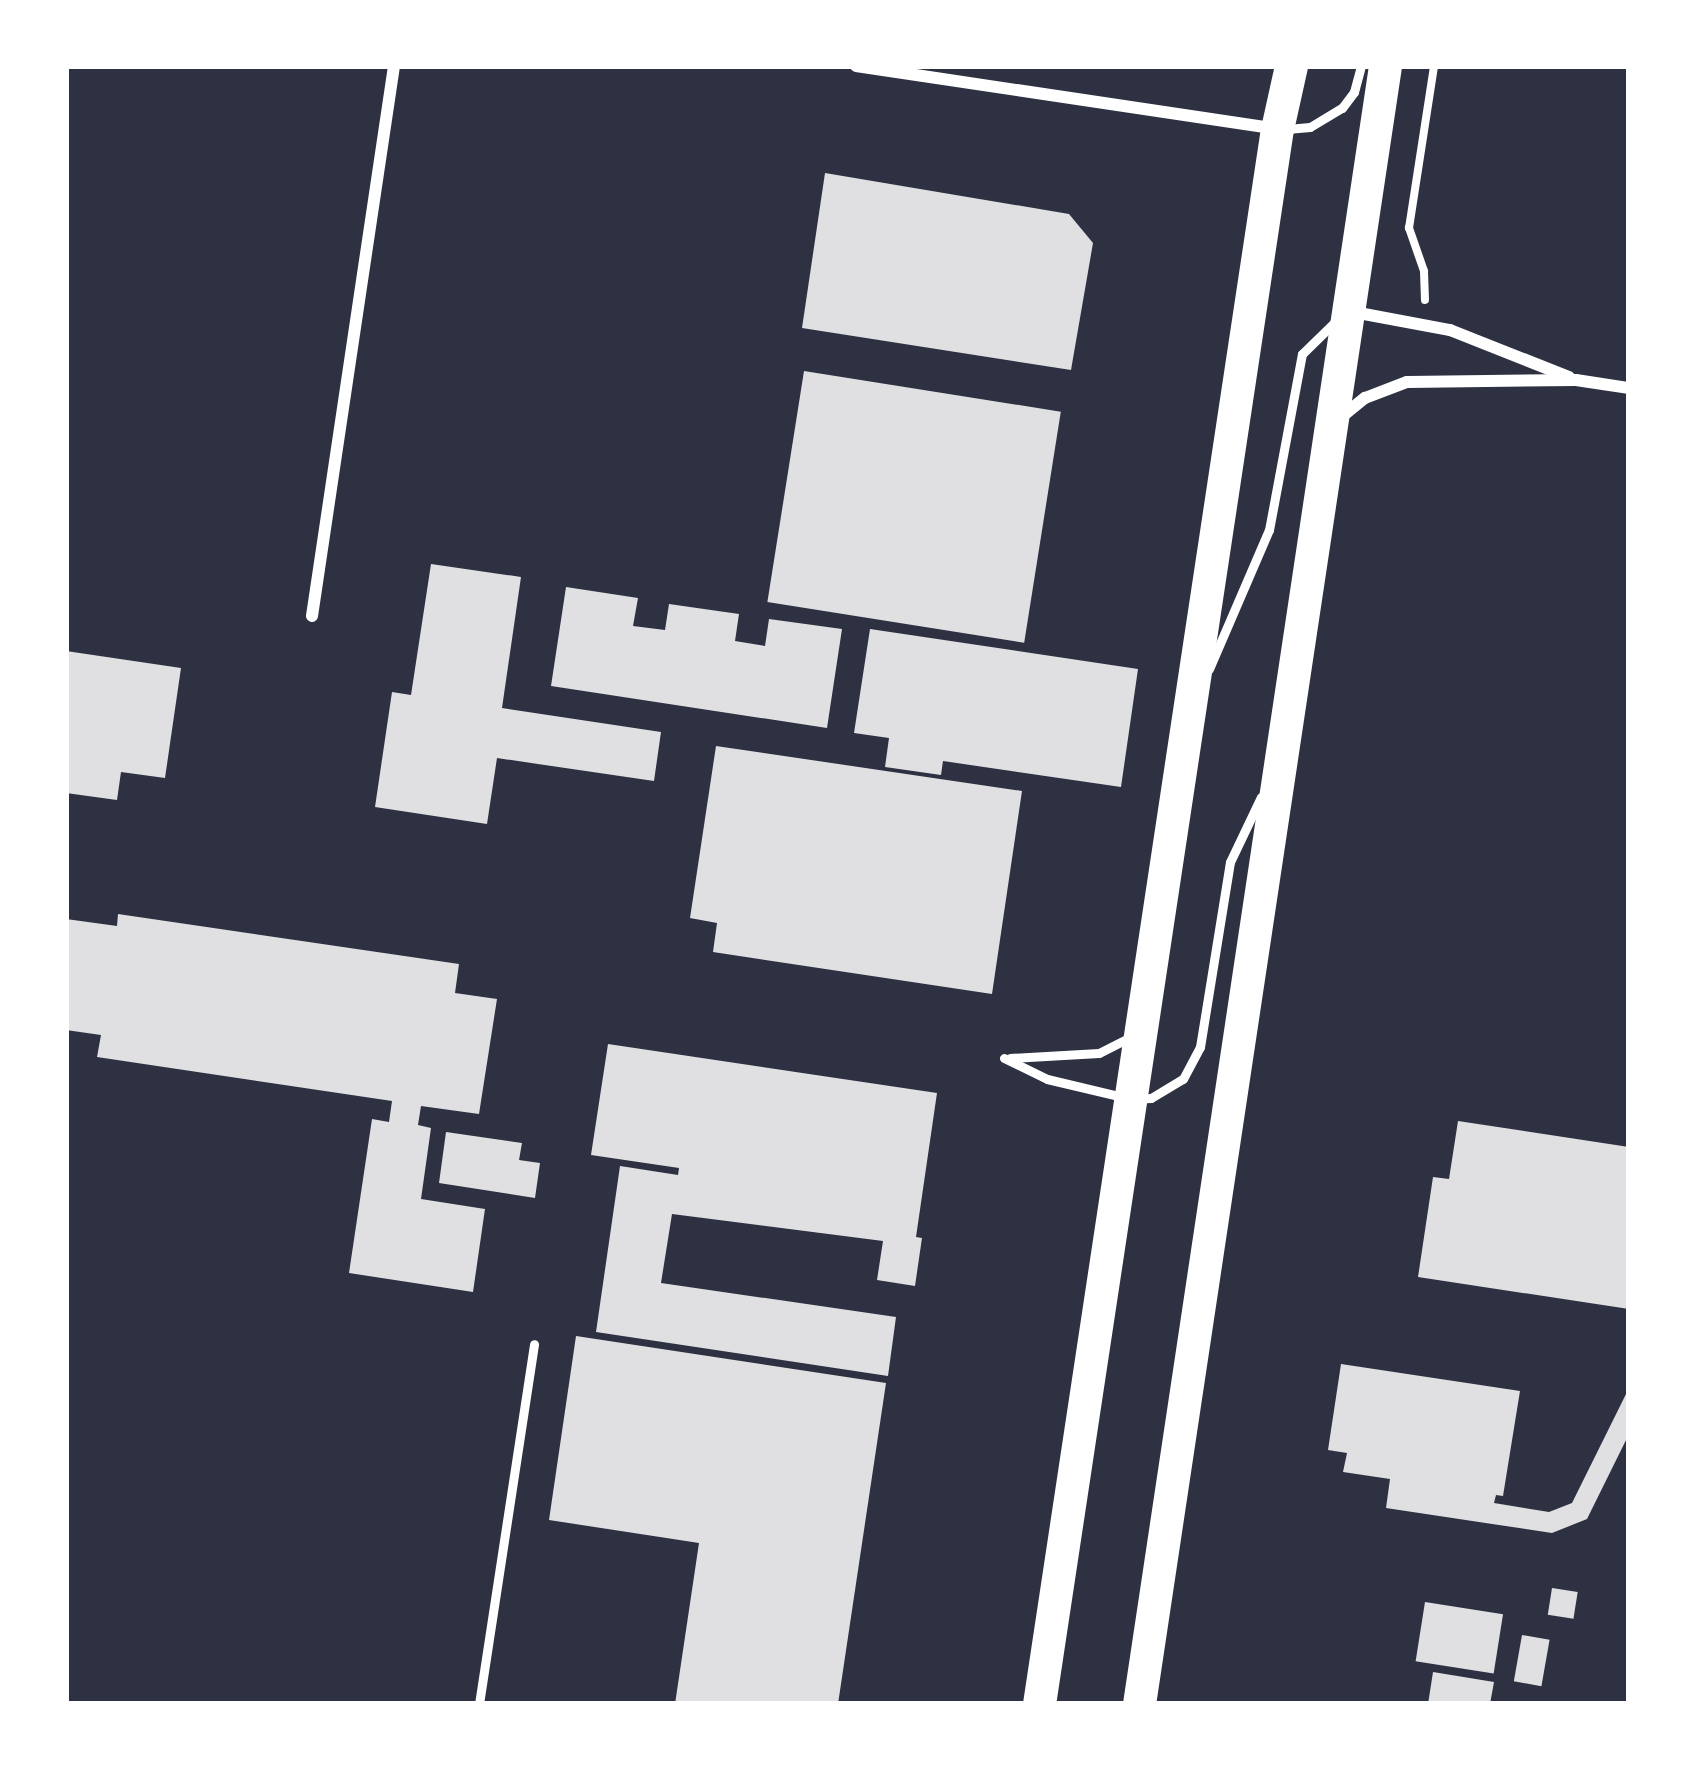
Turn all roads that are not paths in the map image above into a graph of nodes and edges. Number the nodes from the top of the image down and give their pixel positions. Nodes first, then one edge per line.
1 (394, 66) edge
2 (856, 66) edge
3 (1291, 66) edge
4 (1361, 66) edge
5 (1385, 66) edge
6 (1277, 129) junction
7 (1347, 311) junction
8 (1576, 380) junction
9 (1629, 388) edge
10 (1328, 433) junction
11 (312, 616) dead end
12 (1190, 712) junction
13 (1277, 765) junction
14 (1144, 1017) junction
15 (1132, 1100) junction
16 (534, 1344) dead end
17 (479, 1704) edge
18 (1039, 1704) edge
19 (1139, 1704) edge

1 - 11 street
2 - 6 street
3 - 6 highway
4 - 6 lane
5 - 7 highway
6 - 12 highway
7 - 8 street
7 - 10 highway
7 - 12 lane
8 - 9 street
8 - 10 street
10 - 13 highway
12 - 14 highway
13 - 15 lane
13 - 19 highway
14 - 15 highway
14 - 15 lane
15 - 18 highway
16 - 17 lane

